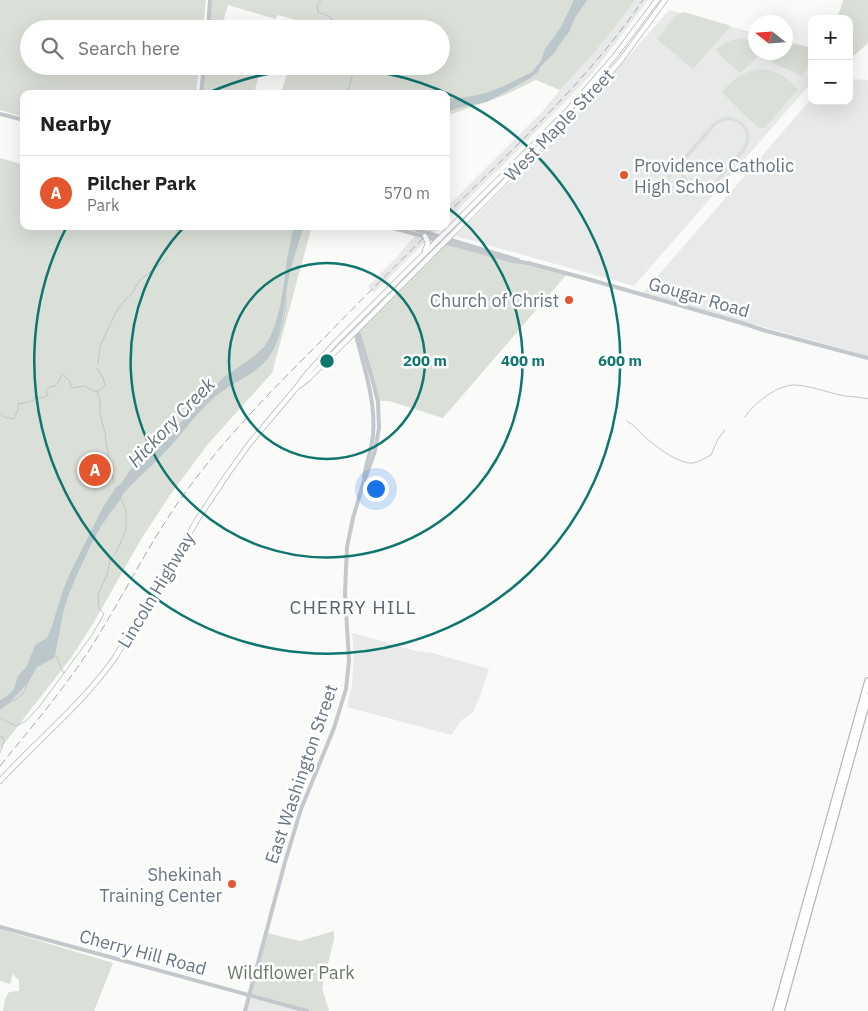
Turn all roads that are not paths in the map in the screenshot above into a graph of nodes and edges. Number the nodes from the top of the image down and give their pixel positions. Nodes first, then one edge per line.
1 (210, 0) edge
2 (657, 0) edge
3 (665, 0) edge
4 (209, 20) edge
5 (203, 75) edge
6 (201, 90) edge
7 (0, 114) edge
8 (20, 119) edge
9 (450, 227) edge
10 (402, 230) edge
11 (416, 230) edge
12 (447, 230) edge
13 (426, 236) junction
14 (439, 238) junction
15 (447, 240) junction
16 (424, 254) junction
17 (352, 326) junction
18 (356, 331) junction
19 (868, 358) edge
20 (297, 387) junction
21 (868, 681) edge
22 (868, 697) edge
23 (0, 781) edge
24 (0, 927) edge
25 (250, 995) junction
26 (245, 1011) edge
27 (308, 1011) edge
28 (776, 1011) edge
29 (781, 1011) edge

1 - 4 street
2 - 9 main road, West Maple Street
3 - 15 main road, West Maple Street
5 - 6 street
7 - 8 street
10 - 13 street, Gougar Road
11 - 14 street, Gougar Road
12 - 14 main road, West Maple Street
13 - 14 street, Gougar Road
13 - 16 main road
14 - 15 street, Gougar Road
14 - 16 main road, Lincoln Highway
15 - 18 main road, Lincoln Highway
15 - 19 street, Gougar Road
16 - 17 main road, Lincoln Highway
17 - 18 street, East Washington Street
17 - 20 main road, Lincoln Highway
18 - 20 main road, Lincoln Highway
18 - 25 street, East Washington Street
20 - 23 main road, Lincoln Highway
21 - 28 highway
22 - 29 highway
24 - 25 street, Cherry Hill Road
25 - 26 street, East Washington Street
25 - 27 street, Cherry Hill Road

